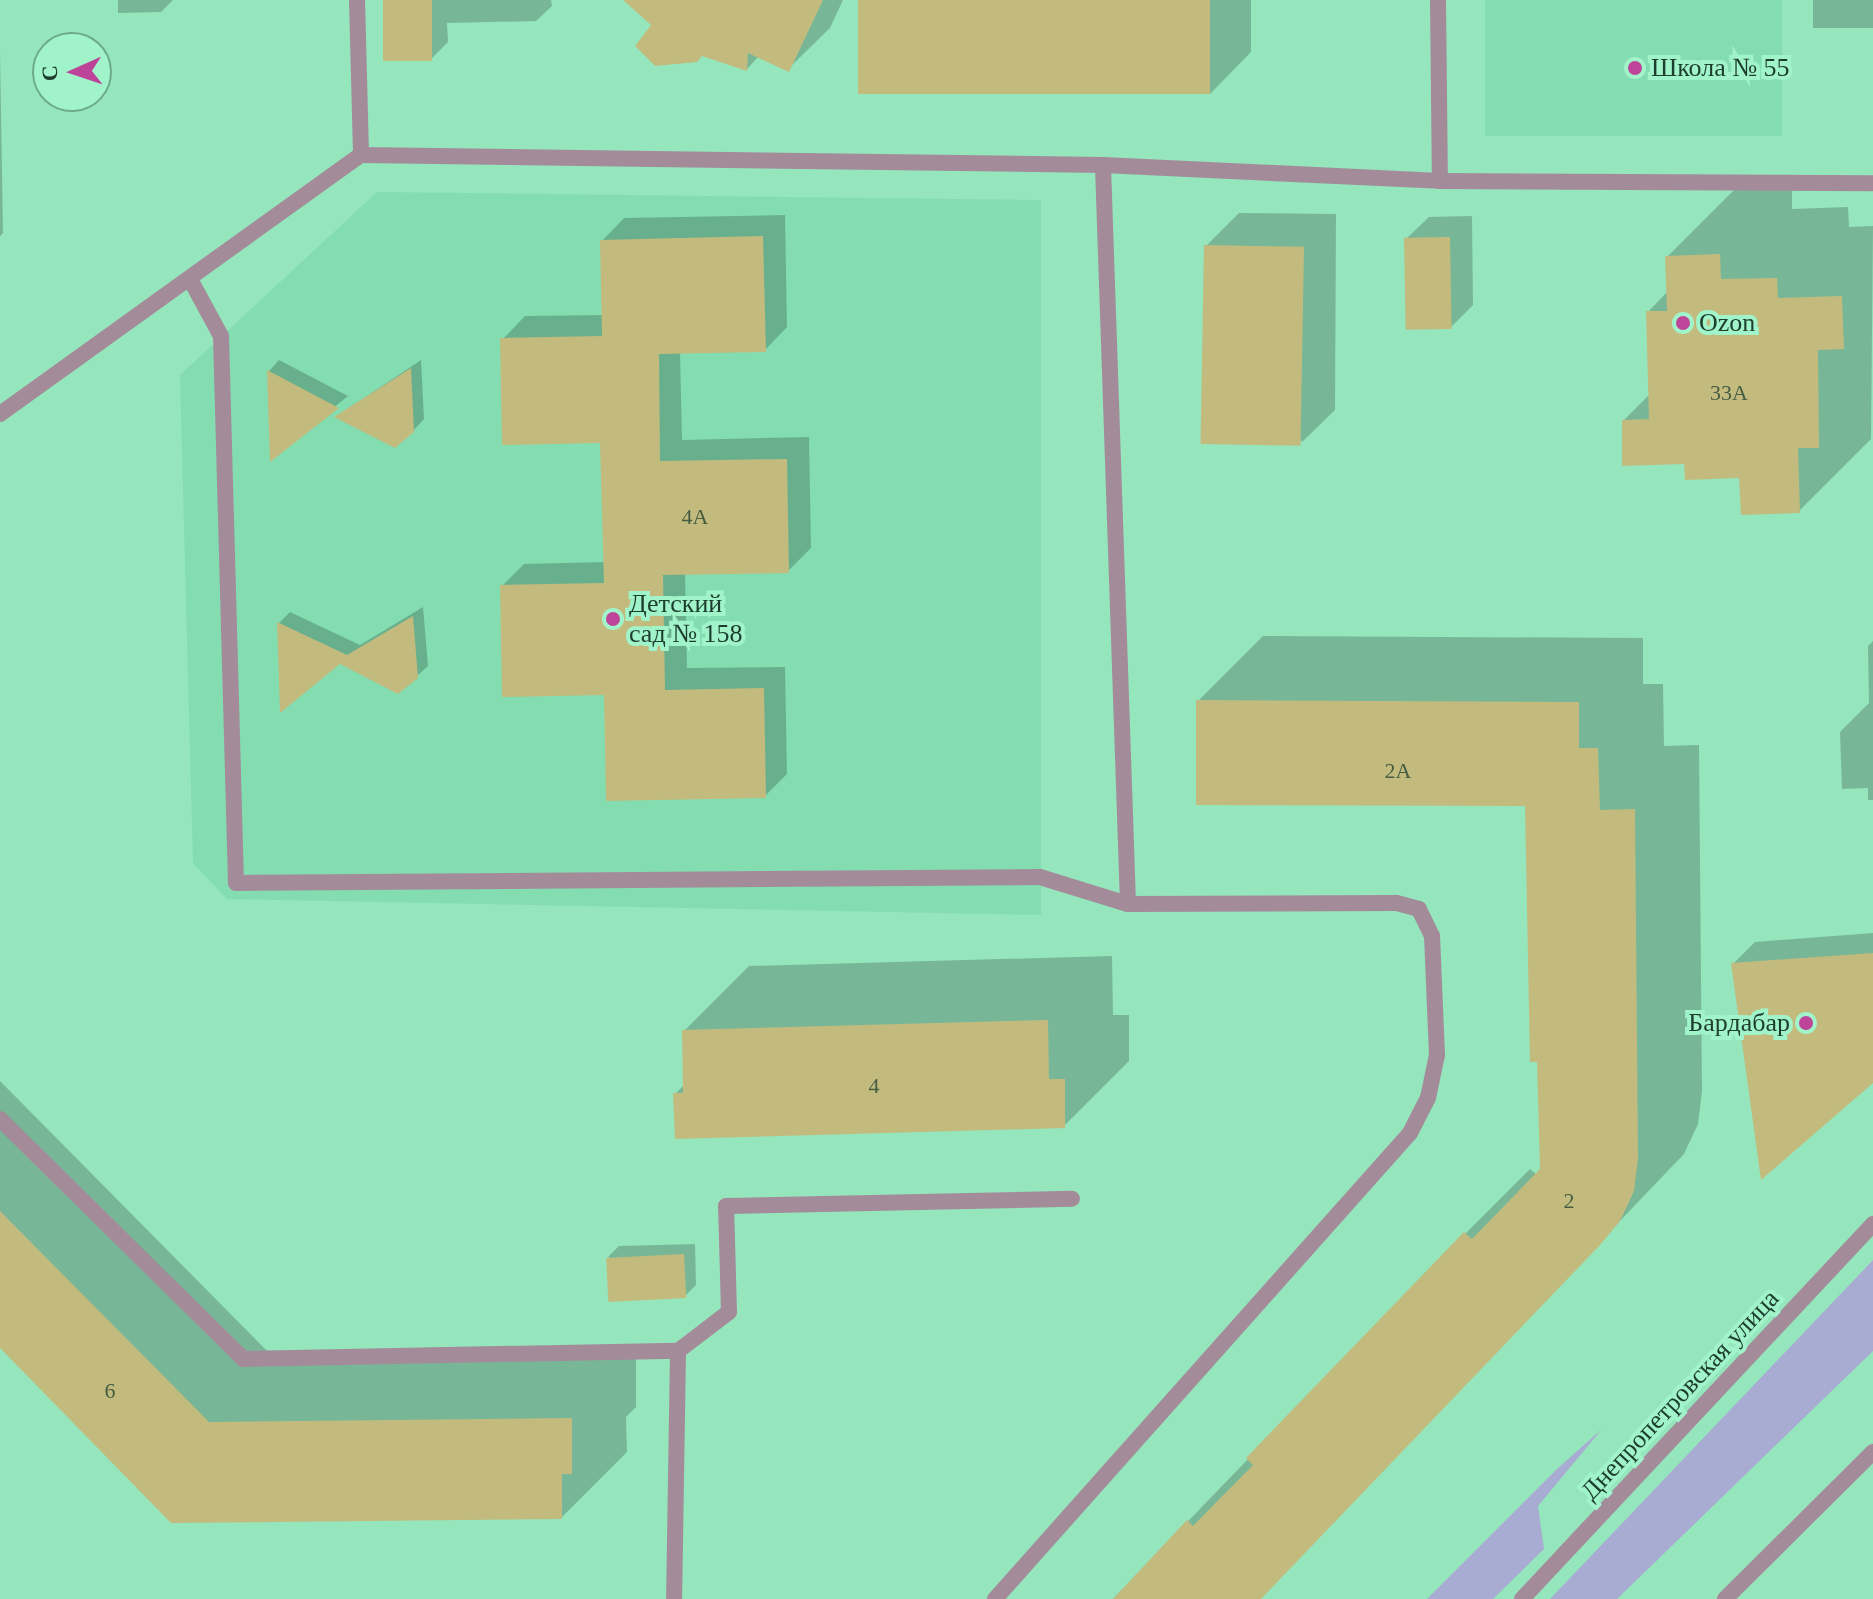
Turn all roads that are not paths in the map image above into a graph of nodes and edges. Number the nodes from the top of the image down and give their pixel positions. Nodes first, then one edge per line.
1 (357, 0) edge
2 (1438, 0) edge
3 (361, 155) junction
4 (1103, 165) junction
5 (1440, 181) junction
6 (1873, 183) edge
7 (190, 279) junction
8 (0, 414) edge
9 (1128, 904) junction
10 (0, 1119) edge
11 (1072, 1199) dead end
12 (1873, 1224) edge
13 (678, 1351) junction
14 (1873, 1452) edge
15 (674, 1599) edge
16 (995, 1599) edge
17 (1522, 1599) edge
18 (1725, 1599) edge

1 - 3 street
2 - 5 street
3 - 4 street
3 - 7 street
4 - 5 street
4 - 9 street
5 - 6 street
7 - 8 street
7 - 9 street
9 - 16 street
10 - 13 street
11 - 13 street
12 - 17 street, Днепропетровская улица
13 - 15 street
14 - 18 street

